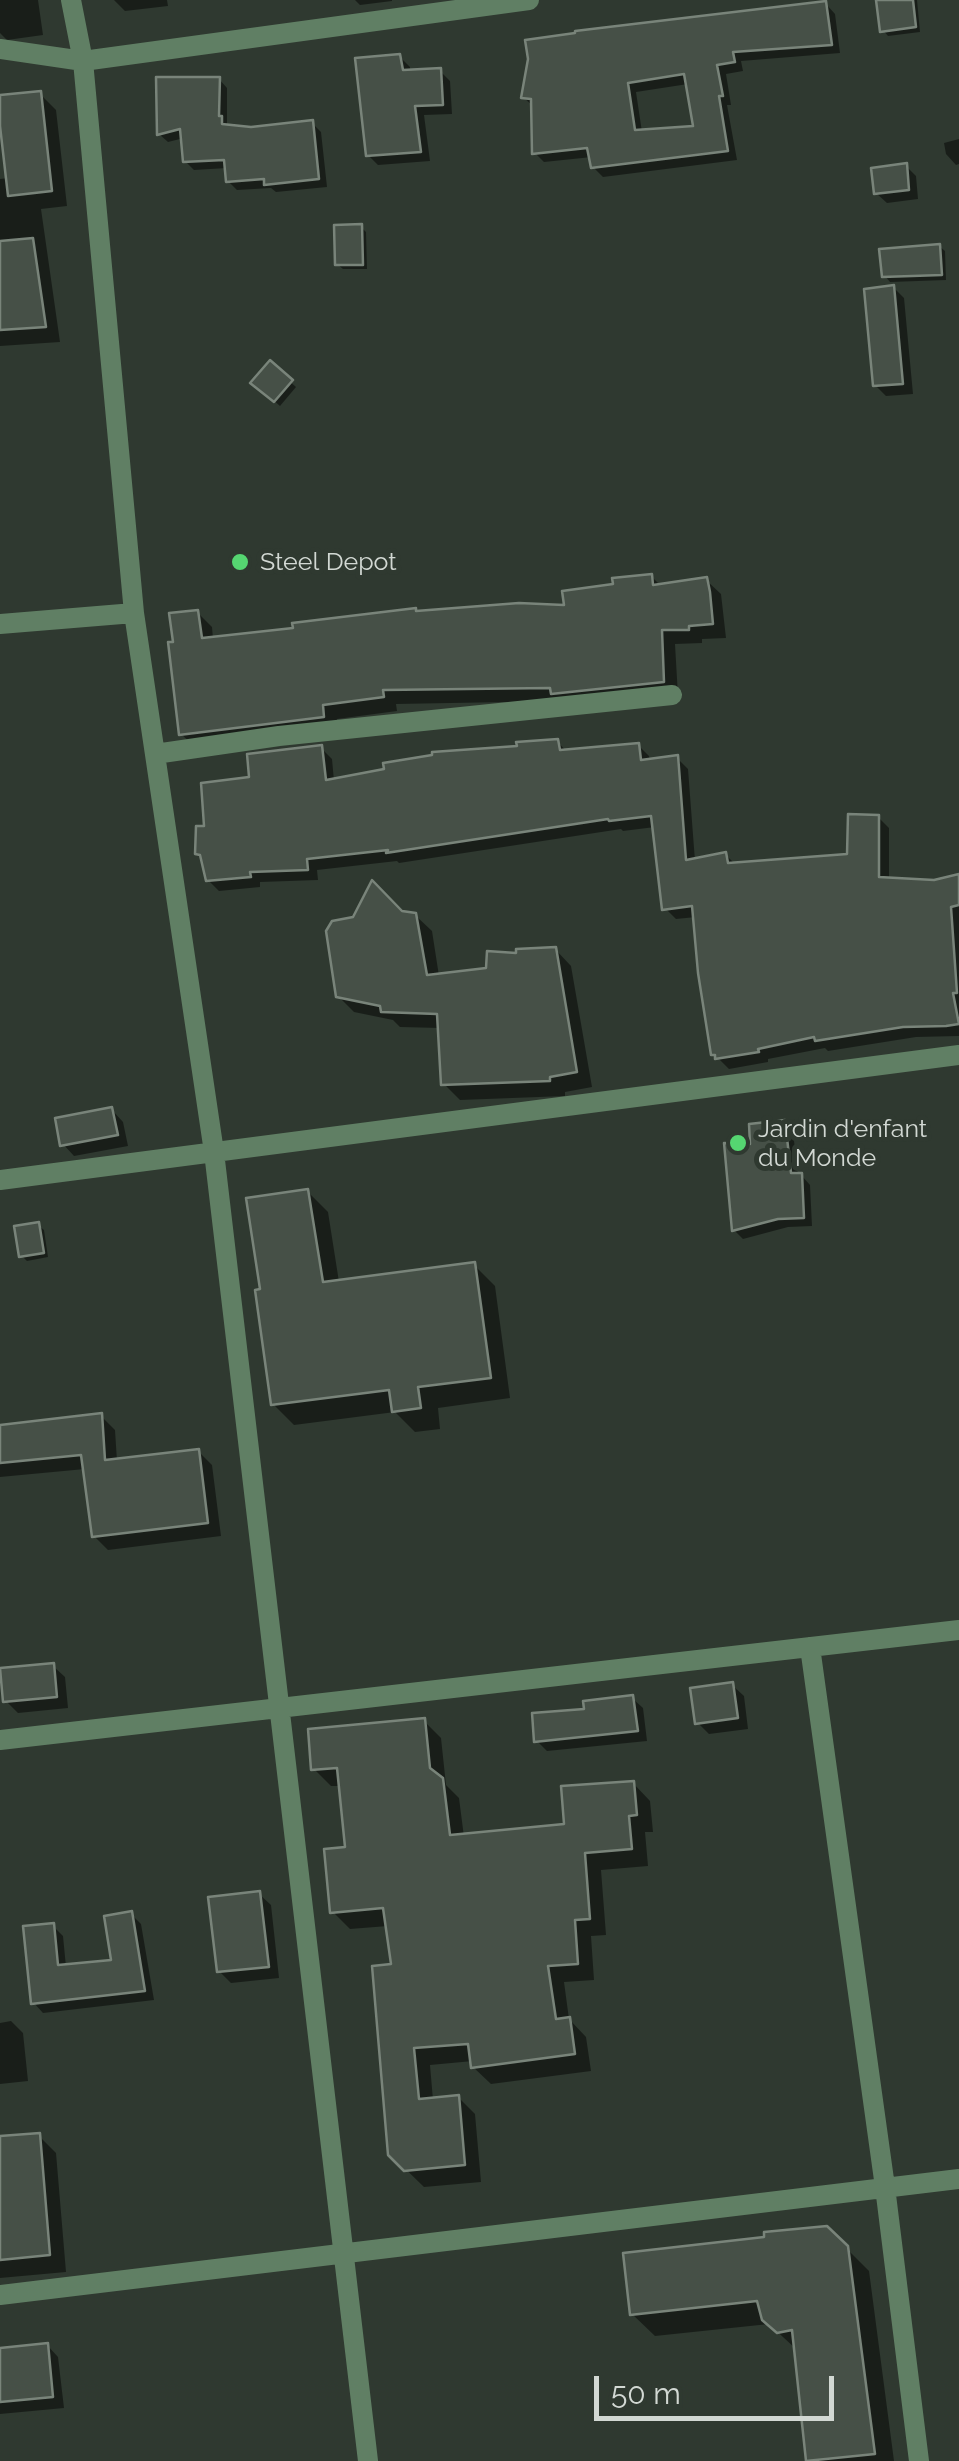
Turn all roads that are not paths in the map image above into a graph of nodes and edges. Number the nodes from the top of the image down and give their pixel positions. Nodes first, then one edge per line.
1 (71, 0) edge
2 (529, 0) edge
3 (0, 50) edge
4 (83, 61) junction
5 (134, 613) junction
6 (0, 624) edge
7 (672, 695) dead end
8 (155, 754) junction
9 (959, 1056) edge
10 (214, 1152) junction
11 (0, 1180) edge
12 (959, 1630) edge
13 (810, 1647) junction
14 (280, 1708) junction
15 (0, 1740) edge
16 (959, 2179) edge
17 (885, 2187) junction
18 (344, 2253) junction
19 (0, 2296) edge
20 (368, 2461) edge
21 (919, 2461) edge

1 - 4 street
2 - 4 street
3 - 4 street
4 - 5 street
5 - 6 street
5 - 8 street
7 - 8 street
8 - 10 street
9 - 10 street
10 - 11 street
10 - 14 street
12 - 13 street
13 - 14 street
13 - 17 street
14 - 15 street
14 - 18 street
16 - 17 street
17 - 18 street
17 - 21 street
18 - 19 street
18 - 20 street

